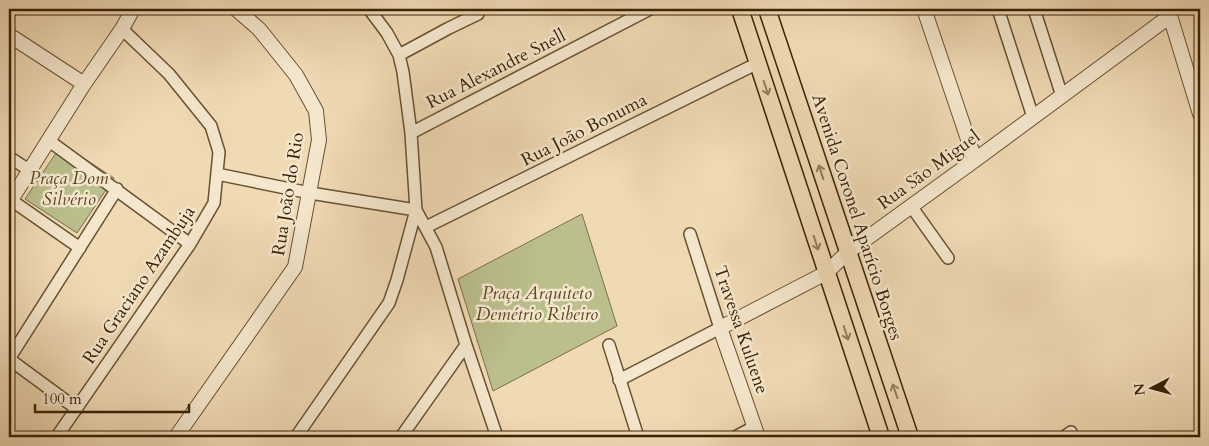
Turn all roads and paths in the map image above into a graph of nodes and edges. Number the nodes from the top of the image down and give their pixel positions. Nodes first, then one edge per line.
1 (133, 9) edge
2 (236, 9) edge
3 (369, 9) edge
4 (650, 9) edge
5 (740, 9) edge
6 (767, 9) edge
7 (924, 9) edge
8 (998, 9) edge
9 (1034, 9) edge
10 (1169, 12) edge
11 (478, 14) dead end
12 (122, 29) junction
13 (9, 35) edge
14 (399, 55) junction
15 (758, 63) junction
16 (84, 84) junction
17 (1062, 96) junction
18 (1200, 114) edge
19 (1033, 117) junction
20 (411, 133) junction
21 (48, 140) junction
22 (9, 157) edge
23 (975, 160) junction
24 (29, 170) junction
25 (217, 174) junction
26 (117, 189) junction
27 (310, 192) junction
28 (10, 201) edge
29 (911, 206) junction
30 (416, 210) junction
31 (426, 228) junction
32 (690, 234) dead end
33 (190, 244) junction
34 (80, 248) junction
35 (848, 252) junction
36 (948, 258) dead end
37 (826, 273) junction
38 (720, 328) junction
39 (466, 345) junction
40 (609, 345) dead end
41 (9, 359) edge
42 (619, 380) junction
43 (77, 409) junction
44 (756, 432) edge
45 (58, 435) dead end
46 (176, 437) edge
47 (296, 437) edge
48 (400, 437) edge
49 (497, 437) edge
50 (638, 437) edge
51 (734, 437) edge
52 (881, 437) edge
53 (910, 437) edge

1 - 12 street
2 - 27 street, Rua João do Rio
3 - 14 street
4 - 20 street, Rua Alexandre Snell
5 - 15 main road
35 -> 6 main road, Avenida Coronel Aparício Borges
7 - 23 street
8 - 19 street
9 - 17 street
10 - 17 street, Rua São Miguel
10 - 18 street
11 - 14 street
12 - 16 street
12 - 25 street, Rua Graciano Azambuja
13 - 16 street
14 - 20 street
15 - 31 street, Rua João Bonuma
15 -> 37 main road
16 - 21 street
17 - 19 street, Rua São Miguel
19 - 23 street, Rua São Miguel
20 - 30 street
21 - 24 street
21 - 26 street
22 - 24 street
23 - 29 street, Rua São Miguel
24 - 28 street
25 - 27 street
25 - 33 street, Rua Graciano Azambuja
26 - 33 street
26 - 34 street
27 - 30 street
27 - 46 street, Rua João do Rio
28 - 34 street
29 - 35 street, Rua São Miguel
29 - 36 street
30 - 31 street
30 - 47 street
31 - 39 street
32 - 38 street, Travessa Kuluene
33 - 43 street, Rua Graciano Azambuja
34 - 41 street
35 - 37 street, Rua São Miguel
53 -> 35 main road, Avenida Coronel Aparício Borges
37 - 38 street, Rua São Miguel
37 -> 52 main road
38 - 42 street, Rua São Miguel
38 - 44 street, Travessa Kuluene
39 - 48 street
39 - 49 street
40 - 42 street
41 - 43 street
42 - 50 street
43 - 45 street, Rua Graciano Azambuja
44 - 51 street

